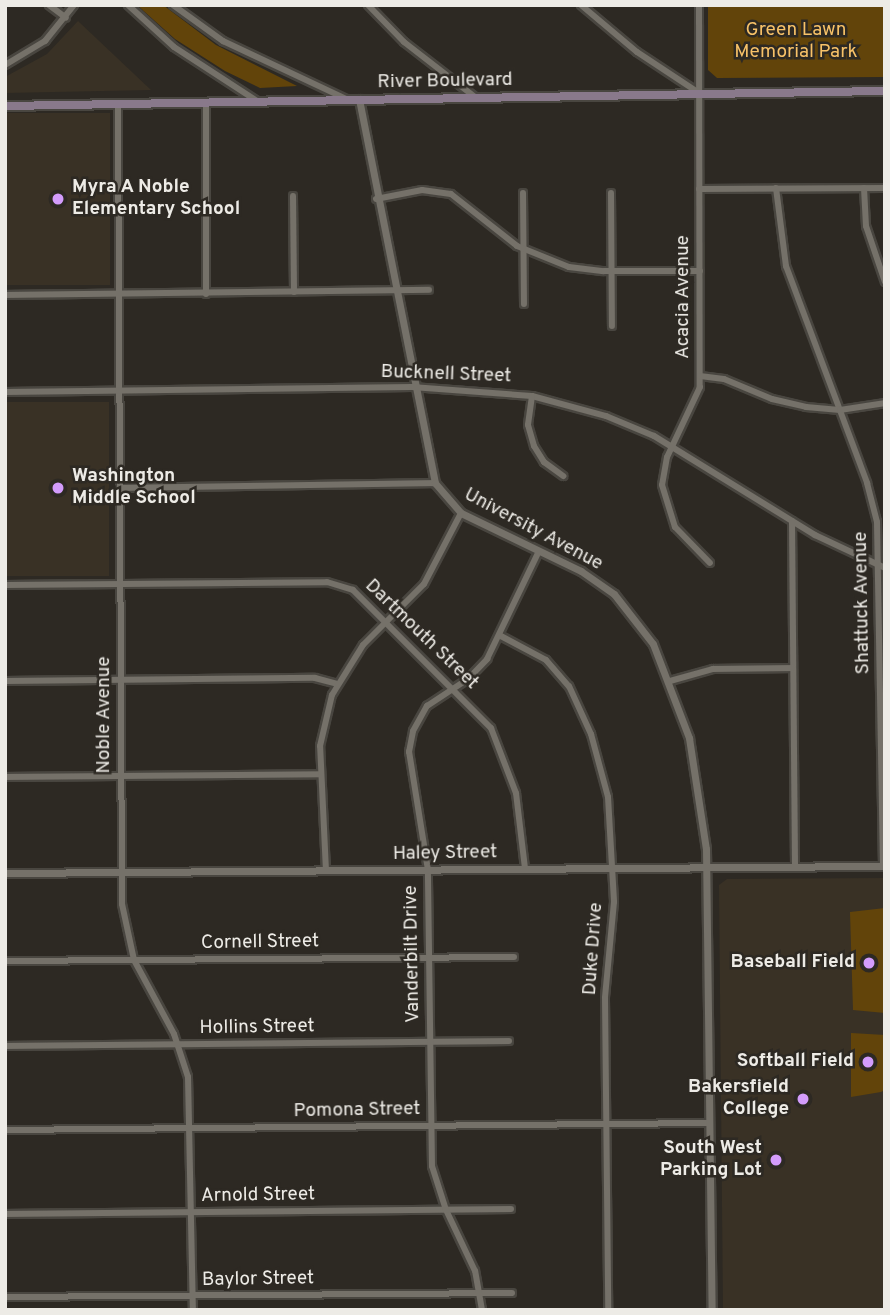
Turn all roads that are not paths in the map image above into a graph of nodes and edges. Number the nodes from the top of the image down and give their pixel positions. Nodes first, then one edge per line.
1 (49, 5) edge
2 (74, 5) edge
3 (128, 5) edge
4 (173, 5) edge
5 (368, 5) edge
6 (581, 5) edge
7 (594, 5) edge
8 (699, 5) edge
9 (66, 18) junction
10 (607, 25) junction
11 (5, 65) edge
12 (885, 91) edge
13 (699, 93) junction
14 (475, 97) junction
15 (346, 99) junction
16 (359, 99) junction
17 (257, 101) junction
18 (206, 103) junction
19 (118, 105) junction
20 (5, 106) edge
21 (776, 188) junction
22 (863, 188) junction
23 (885, 188) edge
24 (699, 189) junction
25 (523, 193) dead end
26 (611, 193) dead end
27 (293, 196) dead end
28 (376, 199) junction
29 (524, 250) junction
30 (611, 271) junction
31 (700, 271) junction
32 (885, 282) edge
33 (429, 290) dead end
34 (394, 291) junction
35 (294, 292) junction
36 (118, 293) junction
37 (206, 294) junction
38 (5, 295) edge
39 (524, 304) dead end
40 (612, 326) dead end
41 (700, 376) junction
42 (412, 387) junction
43 (119, 391) junction
44 (5, 392) edge
45 (532, 396) junction
46 (885, 403) edge
47 (839, 410) junction
48 (673, 446) junction
49 (563, 476) dead end
50 (435, 483) junction
51 (120, 488) junction
52 (461, 513) junction
53 (792, 521) junction
54 (539, 551) junction
55 (710, 563) dead end
56 (882, 567) edge
57 (120, 584) junction
58 (5, 585) edge
59 (388, 622) junction
60 (499, 635) junction
61 (793, 668) junction
62 (120, 680) junction
63 (5, 681) edge
64 (670, 681) junction
65 (337, 684) junction
66 (453, 688) junction
67 (320, 774) junction
68 (121, 776) junction
69 (5, 777) edge
70 (795, 866) junction
71 (884, 866) edge
72 (614, 868) junction
73 (706, 868) junction
74 (525, 869) junction
75 (428, 870) junction
76 (326, 871) junction
77 (5, 873) edge
78 (121, 873) junction
79 (514, 957) dead end
80 (429, 958) junction
81 (134, 960) junction
82 (5, 961) edge
83 (509, 1041) dead end
84 (429, 1042) junction
85 (178, 1044) junction
86 (5, 1045) edge
87 (710, 1123) junction
88 (606, 1124) junction
89 (430, 1126) junction
90 (192, 1128) junction
91 (5, 1130) edge
92 (511, 1209) dead end
93 (446, 1210) junction
94 (193, 1212) junction
95 (5, 1214) edge
96 (481, 1293) junction
97 (512, 1293) dead end
98 (193, 1296) junction
99 (5, 1297) edge
100 (194, 1310) edge
101 (482, 1310) edge
102 (608, 1310) edge
103 (712, 1310) edge

1 - 9 street
2 - 9 street
3 - 17 street
4 - 15 street
5 - 14 street
6 - 10 street
7 - 10 street
8 - 13 street, Acacia Avenue
9 - 11 street
10 - 13 street
12 - 13 main road, River Boulevard
13 - 14 main road, River Boulevard
13 - 24 street, Acacia Avenue
14 - 16 main road, River Boulevard
15 - 16 main road, River Boulevard
15 - 17 main road, River Boulevard
16 - 28 street, University Avenue
17 - 18 main road, River Boulevard
18 - 19 main road, River Boulevard
18 - 37 street
19 - 20 main road, River Boulevard
19 - 36 street, Noble Avenue
21 - 22 street
21 - 24 street
21 - 47 street, Shattuck Avenue
22 - 23 street
22 - 32 street
24 - 31 street, Acacia Avenue
25 - 29 street
26 - 30 street
27 - 35 street
28 - 29 street
28 - 34 street, University Avenue
29 - 30 street
29 - 39 street
30 - 31 street
30 - 40 street
31 - 41 street, Acacia Avenue
33 - 34 street
34 - 35 street
34 - 42 street, University Avenue
35 - 37 street
36 - 37 street
36 - 38 street
36 - 43 street, Noble Avenue
41 - 47 street
41 - 48 street, Acacia Avenue
42 - 43 street, Bucknell Street
42 - 45 street, Bucknell Street
42 - 50 street, University Avenue
43 - 44 street, Bucknell Street
43 - 51 street, Noble Avenue
45 - 48 street, Bucknell Street
45 - 49 street
46 - 47 street
47 - 56 street, Shattuck Avenue
48 - 53 street, Bucknell Street
48 - 55 street, Acacia Avenue
50 - 51 street
50 - 52 street, University Avenue
51 - 57 street, Noble Avenue
52 - 54 street, University Avenue
52 - 59 street
53 - 56 street, Bucknell Street
53 - 61 street
54 - 60 street, Vanderbilt Drive
54 - 64 street, University Avenue
56 - 71 street, Shattuck Avenue
57 - 58 street, Dartmouth Street
57 - 59 street, Dartmouth Street
57 - 62 street, Noble Avenue
59 - 65 street
59 - 66 street, Dartmouth Street
60 - 66 street, Vanderbilt Drive
60 - 72 street, Duke Drive
61 - 64 street
61 - 70 street
62 - 63 street
62 - 65 street
62 - 68 street, Noble Avenue
64 - 73 street, University Avenue
65 - 67 street
66 - 74 street, Dartmouth Street
66 - 75 street, Vanderbilt Drive
67 - 68 street
67 - 76 street
68 - 69 street
68 - 78 street, Noble Avenue
70 - 71 street, Haley Street
70 - 73 street, Haley Street
72 - 73 street, Haley Street
72 - 74 street, Haley Street
72 - 88 street, Duke Drive
73 - 87 street, University Avenue
74 - 75 street, Haley Street
75 - 76 street, Haley Street
75 - 80 street, Vanderbilt Drive
76 - 78 street, Haley Street
77 - 78 street, Haley Street
78 - 81 street, Noble Avenue
79 - 80 street, Cornell Street
80 - 81 street, Cornell Street
80 - 84 street, Vanderbilt Drive
81 - 82 street, Cornell Street
81 - 85 street, Noble Avenue
83 - 84 street, Hollins Street
84 - 85 street, Hollins Street
84 - 89 street, Vanderbilt Drive
85 - 86 street, Hollins Street
85 - 90 street, Noble Avenue
87 - 88 street, Pomona Street
87 - 103 street, University Avenue
88 - 89 street, Pomona Street
88 - 102 street, Duke Drive
89 - 90 street, Pomona Street
89 - 93 street, Vanderbilt Drive
90 - 91 street, Pomona Street
90 - 94 street, Noble Avenue
92 - 93 street, Arnold Street
93 - 94 street, Arnold Street
93 - 96 street, Vanderbilt Drive
94 - 95 street, Arnold Street
94 - 98 street, Noble Avenue
96 - 97 street, Baylor Street
96 - 98 street, Baylor Street
96 - 101 street, Vanderbilt Drive
98 - 99 street, Baylor Street
98 - 100 street, Noble Avenue

